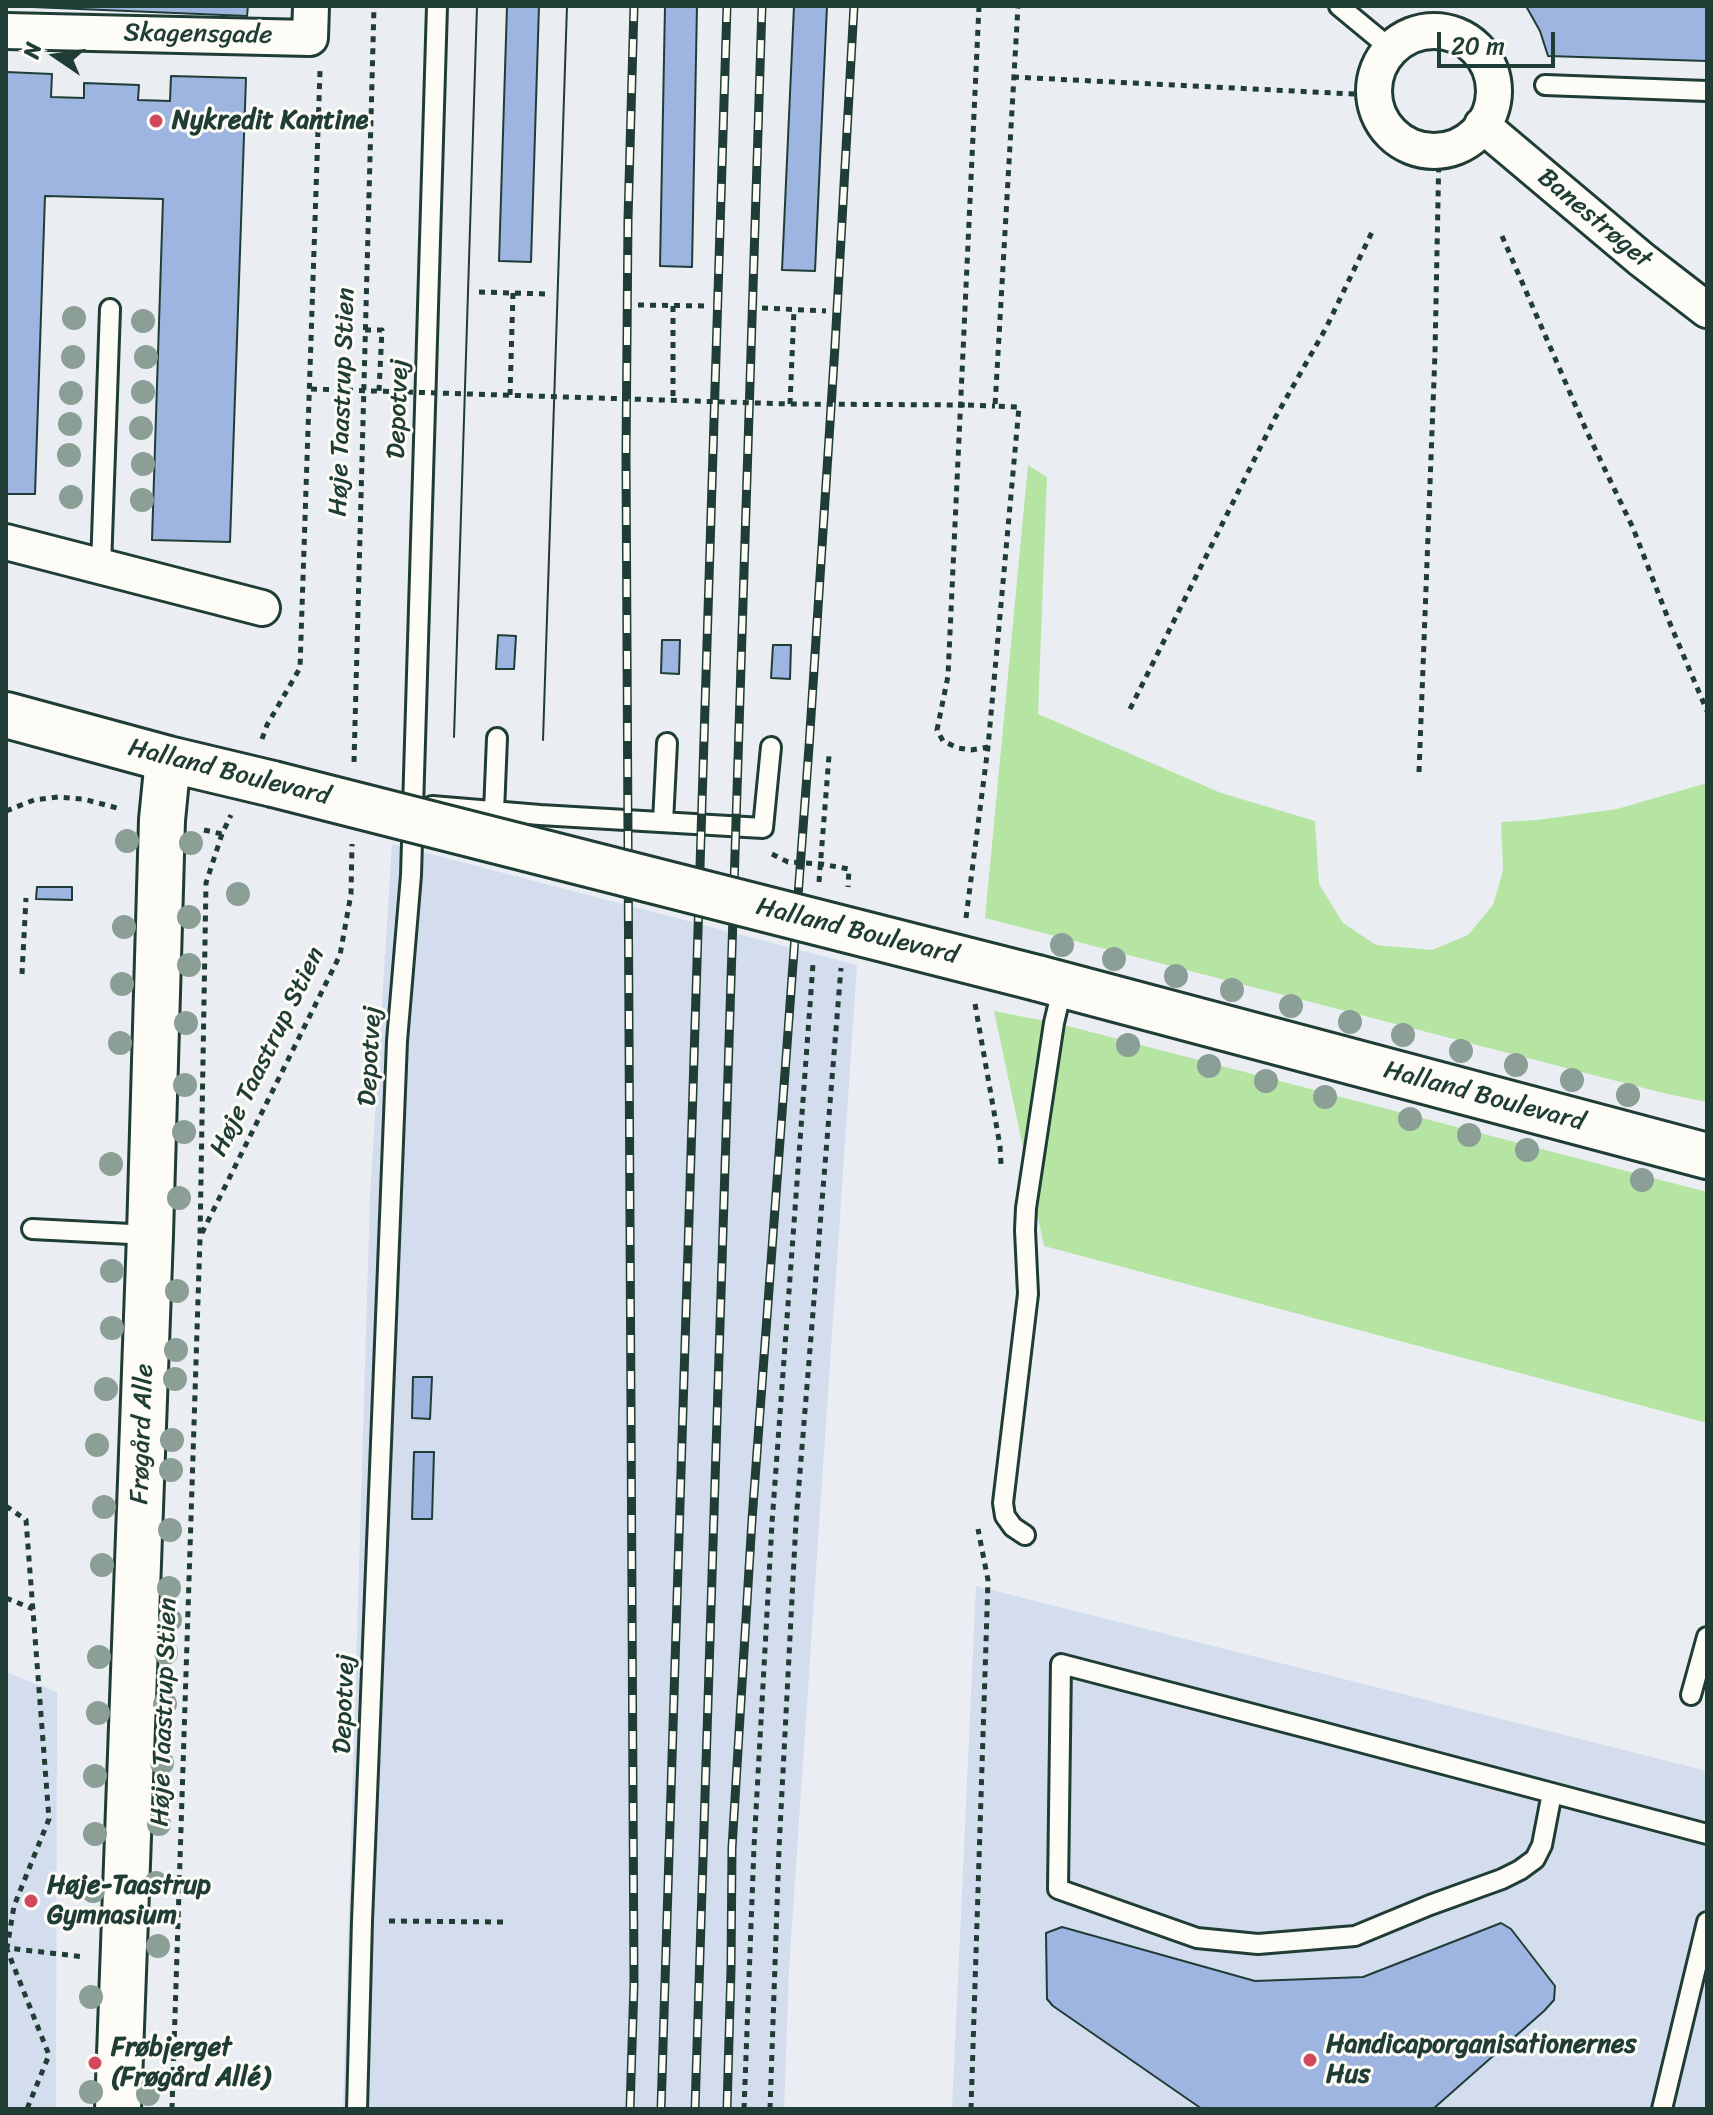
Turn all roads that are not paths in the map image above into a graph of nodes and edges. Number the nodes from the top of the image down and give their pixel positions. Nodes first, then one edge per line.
1 (437, 6) edge
2 (1339, 6) edge
3 (1441, 19) edge
4 (310, 22) edge
5 (6, 31) edge
6 (1391, 49) junction
7 (1545, 85) dead end
8 (1707, 91) edge
9 (1482, 125) junction
10 (110, 309) dead end
11 (1707, 310) edge
12 (6, 542) edge
13 (101, 567) junction
14 (262, 608) dead end
15 (6, 715) edge
16 (497, 738) dead end
17 (667, 743) dead end
18 (771, 747) dead end
19 (168, 759) junction
20 (414, 804) junction
21 (494, 812) junction
22 (663, 822) junction
23 (1050, 982) junction
24 (1707, 1156) edge
25 (32, 1229) dead end
26 (150, 1235) junction
27 (1025, 1535) dead end
28 (1707, 1637) edge
29 (1691, 1695) dead end
30 (1552, 1793) junction
31 (1707, 1834) edge
32 (1707, 1922) edge
33 (118, 2109) edge
34 (357, 2109) edge
35 (1662, 2109) edge

1 - 20 lane, Depotvej
2 - 6 lane
3 - 6 street
3 - 9 street
4 - 5 street, Skagensgade
6 - 9 street
7 - 8 lane
9 - 11 street, Banestrøget
10 - 13 lane
12 - 13 street
13 - 14 street
15 - 19 street, Halland Boulevard
16 - 21 lane
17 - 22 lane
18 - 22 lane
19 - 23 street, Halland Boulevard, bridge
19 - 26 street, Frøgård Alle
20 - 21 lane
20 - 34 lane, Depotvej
21 - 22 lane
23 - 24 street, Halland Boulevard
23 - 27 lane
25 - 26 lane
26 - 33 street, Frøgård Alle
28 - 29 lane
30 - 30 lane
30 - 31 lane
32 - 35 lane

